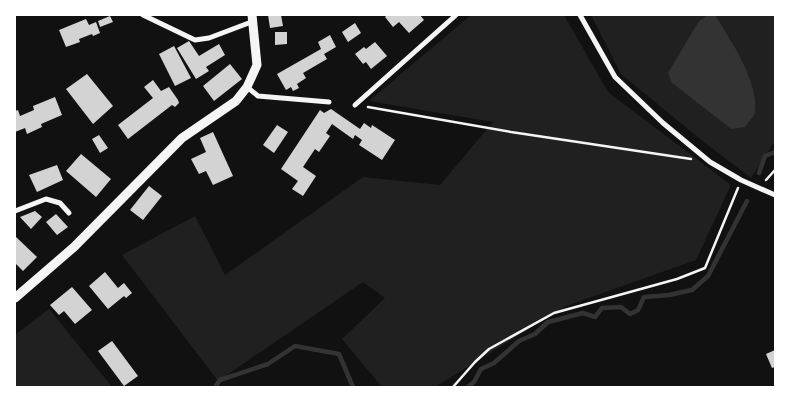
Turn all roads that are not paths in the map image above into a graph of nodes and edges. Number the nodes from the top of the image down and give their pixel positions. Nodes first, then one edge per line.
1 (144, 15) edge
2 (454, 15) edge
3 (580, 15) edge
4 (253, 18) edge
5 (247, 88) junction
6 (329, 102) dead end
7 (355, 105) road end
8 (775, 195) edge
9 (15, 211) edge
10 (69, 213) dead end
11 (15, 298) edge

1 - 4 street
2 - 7 street
3 - 8 street
4 - 5 main road
5 - 6 street
5 - 11 main road
9 - 10 street

